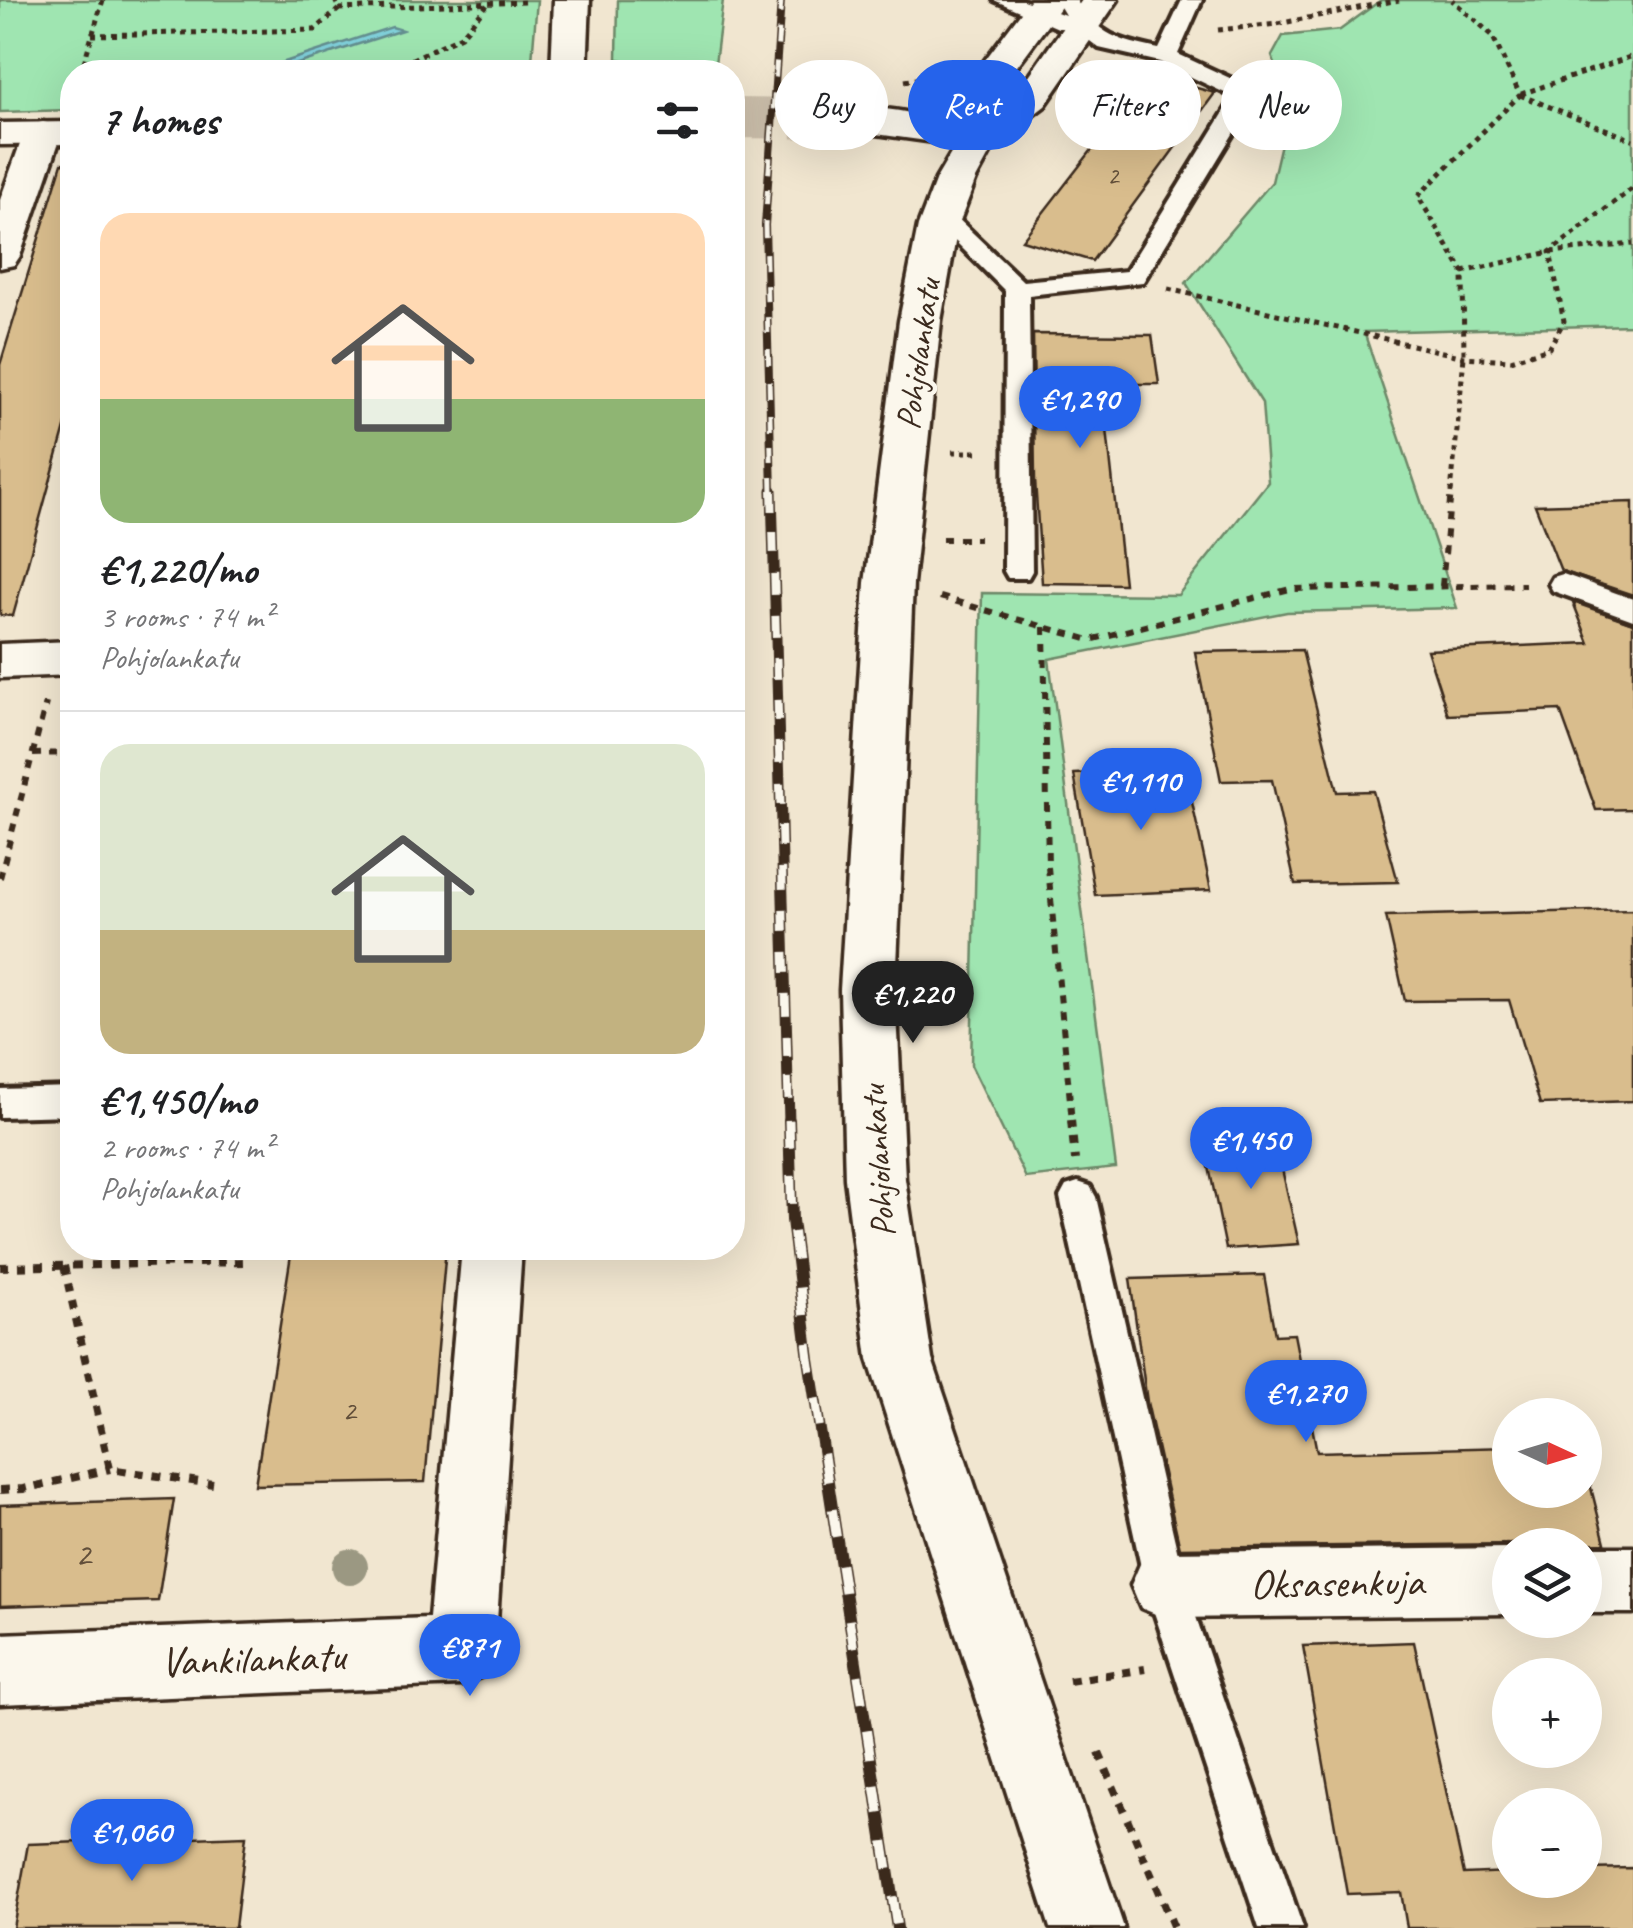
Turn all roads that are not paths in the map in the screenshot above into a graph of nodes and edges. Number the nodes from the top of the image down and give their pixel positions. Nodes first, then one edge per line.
1 (1192, 0) edge
2 (554, 1) edge
3 (1056, 7) edge
4 (1166, 57) junction
5 (566, 60) edge
6 (1035, 87) edge
7 (58, 133) edge
8 (0, 134) edge
9 (973, 150) edge
10 (942, 216) junction
11 (0, 256) edge
12 (1017, 289) junction
13 (1018, 570) dead end
14 (1563, 584) road end
15 (1633, 610) edge
16 (0, 660) edge
17 (60, 673) edge
18 (60, 1102) edge
19 (0, 1104) edge
20 (1078, 1197) road end
21 (491, 1260) edge
22 (1602, 1580) edge
23 (1633, 1580) edge
24 (1492, 1581) edge
25 (1165, 1585) junction
26 (0, 1669) edge
27 (1087, 1928) edge
28 (1281, 1928) edge

1 - 4 lane
2 - 5 main road
3 - 4 lane
3 - 6 main road
4 - 12 lane
7 - 8 main road
7 - 11 main road
9 - 10 main road, Pohjolankatu
10 - 12 lane
10 - 27 main road, Pohjolankatu
12 - 13 lane
14 - 15 lane
16 - 17 main road
18 - 19 lane
20 - 25 lane
21 - 26 main road, Vankilankatu
22 - 23 main road
24 - 25 main road, Oksasenkuja
25 - 28 lane

